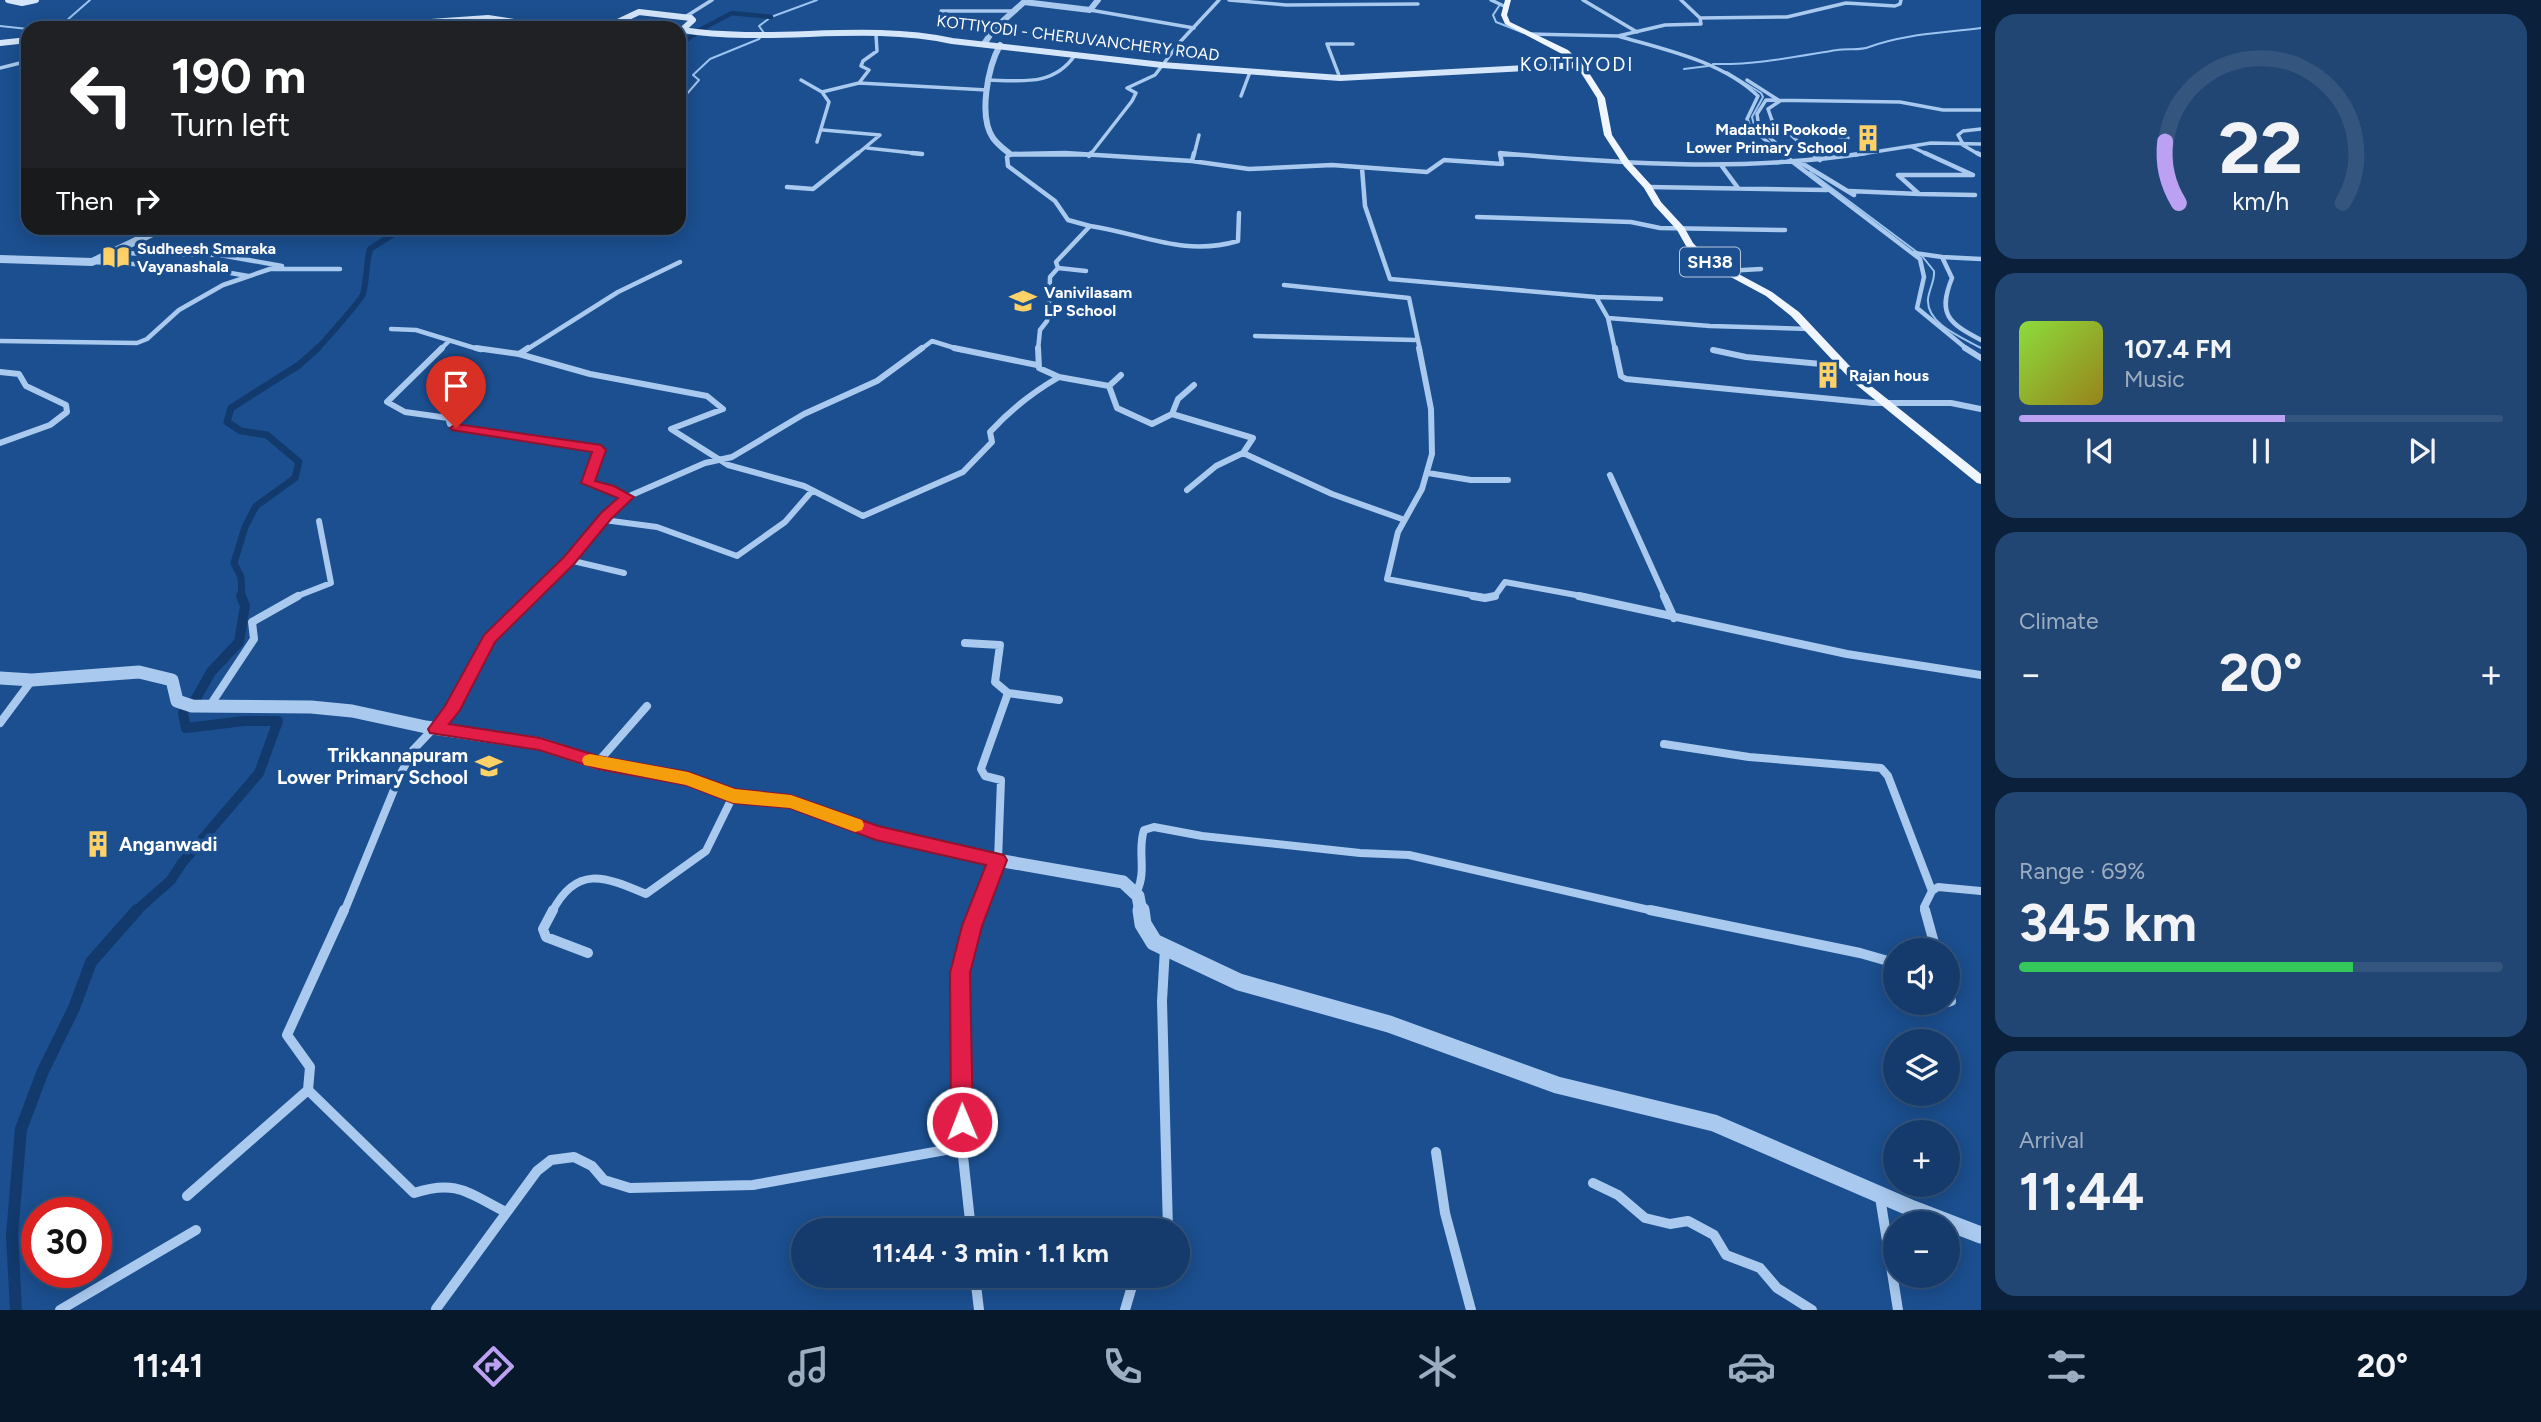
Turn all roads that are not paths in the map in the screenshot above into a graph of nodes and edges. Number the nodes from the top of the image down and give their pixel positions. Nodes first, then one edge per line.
1 (8, 0) edge
2 (36, 0) edge
3 (712, 0) edge
4 (1098, 0) edge
5 (1219, 0) edge
6 (1230, 0) edge
7 (1491, 0) edge
8 (1583, 0) edge
9 (1681, 0) edge
10 (1901, 0) edge
11 (1024, 1) edge
12 (1381, 2) edge
13 (1507, 3) edge
14 (1418, 4) dead end
15 (1090, 10) junction
16 (941, 11) dead end
17 (1016, 11) junction
18 (685, 17) junction
19 (1700, 18) junction
20 (460, 21) edge
21 (508, 21) edge
22 (620, 21) edge
23 (686, 25) edge
24 (1194, 28) junction
25 (686, 31) edge
26 (1637, 32) junction
27 (1529, 34) junction
28 (876, 35) junction
29 (1620, 35) junction
30 (21, 41) edge
31 (0, 43) edge
32 (984, 44) junction
33 (1353, 44) dead end
34 (1000, 45) junction
35 (1074, 55) junction
36 (21, 63) edge
37 (1162, 65) junction
38 (1580, 65) junction
39 (0, 68) edge
40 (1250, 72) junction
41 (1340, 78) junction
42 (802, 80) dead end
43 (989, 80) junction
44 (859, 83) junction
45 (987, 90) junction
46 (822, 92) junction
47 (1241, 96) dead end
48 (1780, 100) junction
49 (1981, 110) edge
50 (1981, 129) edge
51 (823, 130) junction
52 (1199, 135) dead end
53 (1792, 136) dead end
54 (1848, 138) dead end
55 (817, 142) dead end
56 (1962, 144) junction
57 (1981, 144) edge
58 (1911, 147) junction
59 (867, 148) junction
60 (922, 154) dead end
61 (1010, 154) junction
62 (1981, 155) edge
63 (1090, 156) junction
64 (1820, 160) junction
65 (1192, 161) junction
66 (1799, 161) junction
67 (1792, 162) junction
68 (1627, 164) junction
69 (1721, 165) junction
70 (1362, 168) junction
71 (786, 187) dead end
72 (1648, 187) junction
73 (1738, 188) junction
74 (1831, 191) junction
75 (1846, 191) junction
76 (1919, 194) junction
77 (1854, 195) dead end
78 (1975, 195) dead end
79 (1239, 213) dead end
80 (1477, 217) dead end
81 (1090, 226) junction
82 (1680, 229) junction
83 (1786, 230) dead end
84 (149, 235) edge
85 (112, 253) junction
86 (1915, 253) junction
87 (1942, 257) junction
88 (0, 259) edge
89 (1981, 259) edge
90 (92, 262) junction
91 (680, 262) dead end
92 (1058, 268) junction
93 (290, 269) junction
94 (340, 269) dead end
95 (1761, 269) dead end
96 (1086, 271) dead end
97 (1726, 271) junction
98 (248, 276) junction
99 (1284, 285) dead end
100 (1596, 297) junction
101 (1661, 299) dead end
102 (1608, 318) junction
103 (391, 329) dead end
104 (1809, 329) junction
105 (1255, 336) dead end
106 (1415, 340) junction
107 (1981, 340) edge
108 (0, 341) edge
109 (448, 342) junction
110 (1713, 350) dead end
111 (519, 354) junction
112 (1981, 358) edge
113 (1037, 365) junction
114 (1843, 366) junction
115 (0, 372) edge
116 (1121, 375) dead end
117 (1059, 377) junction
118 (1194, 385) dead end
119 (1109, 386) junction
120 (1882, 401) junction
121 (1981, 409) edge
122 (1172, 414) junction
123 (0, 443) edge
124 (1243, 453) junction
125 (718, 460) junction
126 (1428, 473) junction
127 (1610, 475) dead end
128 (1508, 480) dead end
129 (1981, 480) edge
130 (812, 491) junction
131 (1187, 491) dead end
132 (627, 497) junction
133 (1402, 519) junction
134 (604, 520) junction
135 (319, 521) dead end
136 (569, 561) junction
137 (624, 573) dead end
138 (1674, 618) junction
139 (965, 643) dead end
140 (1981, 675) edge
141 (0, 678) edge
142 (32, 680) junction
143 (1008, 693) junction
144 (1059, 700) dead end
145 (209, 706) junction
146 (648, 706) dead end
147 (0, 723) edge
148 (436, 729) junction
149 (1664, 744) dead end
150 (598, 763) junction
151 (733, 796) junction
152 (998, 860) junction
153 (1137, 891) junction
154 (1932, 891) junction
155 (1981, 891) edge
156 (1933, 938) edge
157 (1165, 948) junction
158 (588, 953) dead end
159 (1883, 960) edge
160 (308, 1090) junction
161 (962, 1147) junction
162 (1436, 1152) dead end
163 (1594, 1183) dead end
164 (1880, 1194) junction
165 (187, 1196) dead end
166 (506, 1212) junction
167 (970, 1218) edge
168 (1168, 1218) edge
169 (196, 1230) dead end
170 (1981, 1235) edge
171 (976, 1288) edge
172 (1131, 1288) edge
173 (60, 1310) edge
174 (436, 1310) edge
175 (979, 1310) edge
176 (1125, 1310) edge
177 (1471, 1310) edge
178 (1812, 1310) edge
179 (1898, 1310) edge

1 - 2 main road
3 - 18 street
4 - 15 street
5 - 24 street
6 - 12 street
7 - 13 street
8 - 26 street
9 - 19 street
10 - 19 street
11 - 15 street
11 - 17 street
12 - 14 street
13 - 27 main road, SH38
15 - 24 street
16 - 17 street
17 - 32 street
18 - 22 main road
18 - 23 main road, KOTTIYODI - CHERUVANCHERY ROAD
19 - 26 street
20 - 21 main road
24 - 37 street
25 - 28 main road, KOTTIYODI - CHERUVANCHERY ROAD
26 - 29 street
27 - 29 street
27 - 38 main road, SH38
28 - 32 main road, KOTTIYODI - CHERUVANCHERY ROAD
28 - 44 street
29 - 48 street
29 - 67 street
30 - 31 main road
32 - 34 main road, KOTTIYODI - CHERUVANCHERY ROAD
33 - 41 street
34 - 35 main road, KOTTIYODI - CHERUVANCHERY ROAD
34 - 43 street
35 - 37 main road, KOTTIYODI - CHERUVANCHERY ROAD
35 - 43 street
36 - 39 street
37 - 40 main road, KOTTIYODI - CHERUVANCHERY ROAD
37 - 63 street
38 - 41 main road, KOTTIYODI - CHERUVANCHERY ROAD
38 - 68 main road, SH38
40 - 41 main road, KOTTIYODI - CHERUVANCHERY ROAD
40 - 47 street
42 - 46 street
43 - 45 street
44 - 45 street
44 - 46 street
45 - 61 street
46 - 51 street
48 - 49 street
48 - 54 street
48 - 66 street
50 - 56 street
51 - 55 street
51 - 59 street
52 - 65 street
53 - 64 street
56 - 57 street
56 - 58 street
56 - 62 street
58 - 64 street
58 - 76 street
59 - 60 street
59 - 71 street
61 - 63 street
61 - 81 street
63 - 65 street
64 - 66 street
65 - 70 street
66 - 67 street
66 - 75 street
67 - 69 street
67 - 74 street
68 - 69 street
68 - 70 street
68 - 72 main road, SH38
69 - 73 street
70 - 100 street
72 - 73 street
72 - 82 main road, SH38
73 - 74 street
74 - 86 street
75 - 76 street
75 - 77 street
76 - 78 street
79 - 81 street
80 - 82 street
81 - 92 street
82 - 83 street
82 - 97 main road, SH38
84 - 85 street
85 - 90 street
85 - 93 street
86 - 87 street
86 - 112 street
87 - 89 street
87 - 107 street
88 - 90 street
90 - 98 street
91 - 111 street
92 - 96 street
92 - 113 street
93 - 94 street
93 - 98 street
95 - 97 street
97 - 104 main road, SH38
98 - 108 street
99 - 106 street
100 - 101 street
100 - 102 street
102 - 104 street
102 - 120 street
103 - 109 street
104 - 114 main road, SH38
105 - 106 street
106 - 126 street
109 - 111 street
109 - 132 street
110 - 114 street
111 - 125 street
113 - 117 street
113 - 125 street
114 - 120 main road, SH38
115 - 123 street
116 - 119 street
117 - 119 street
117 - 130 street
118 - 122 street
119 - 122 street
120 - 121 street
120 - 129 main road, SH38
122 - 124 street
124 - 131 street
124 - 133 street
125 - 130 street
125 - 132 street
126 - 128 street
126 - 133 street
127 - 138 street
130 - 134 street
132 - 134 street
133 - 138 street
134 - 136 street
135 - 145 street
136 - 137 street
136 - 148 street
138 - 140 street
139 - 143 street
141 - 142 street
142 - 145 street
142 - 147 street
143 - 144 street
143 - 152 street
145 - 148 street
146 - 150 street
148 - 150 street
148 - 160 street
149 - 154 street
150 - 151 street
151 - 152 street
151 - 158 street
152 - 153 street
152 - 161 street
153 - 157 street
153 - 159 street
154 - 155 street
154 - 156 street
157 - 164 street
157 - 168 street
160 - 165 street
160 - 166 street
161 - 166 street
161 - 167 street
162 - 177 street
163 - 178 street
164 - 170 street
164 - 179 street
166 - 174 street
169 - 173 street
171 - 175 street
172 - 176 street

